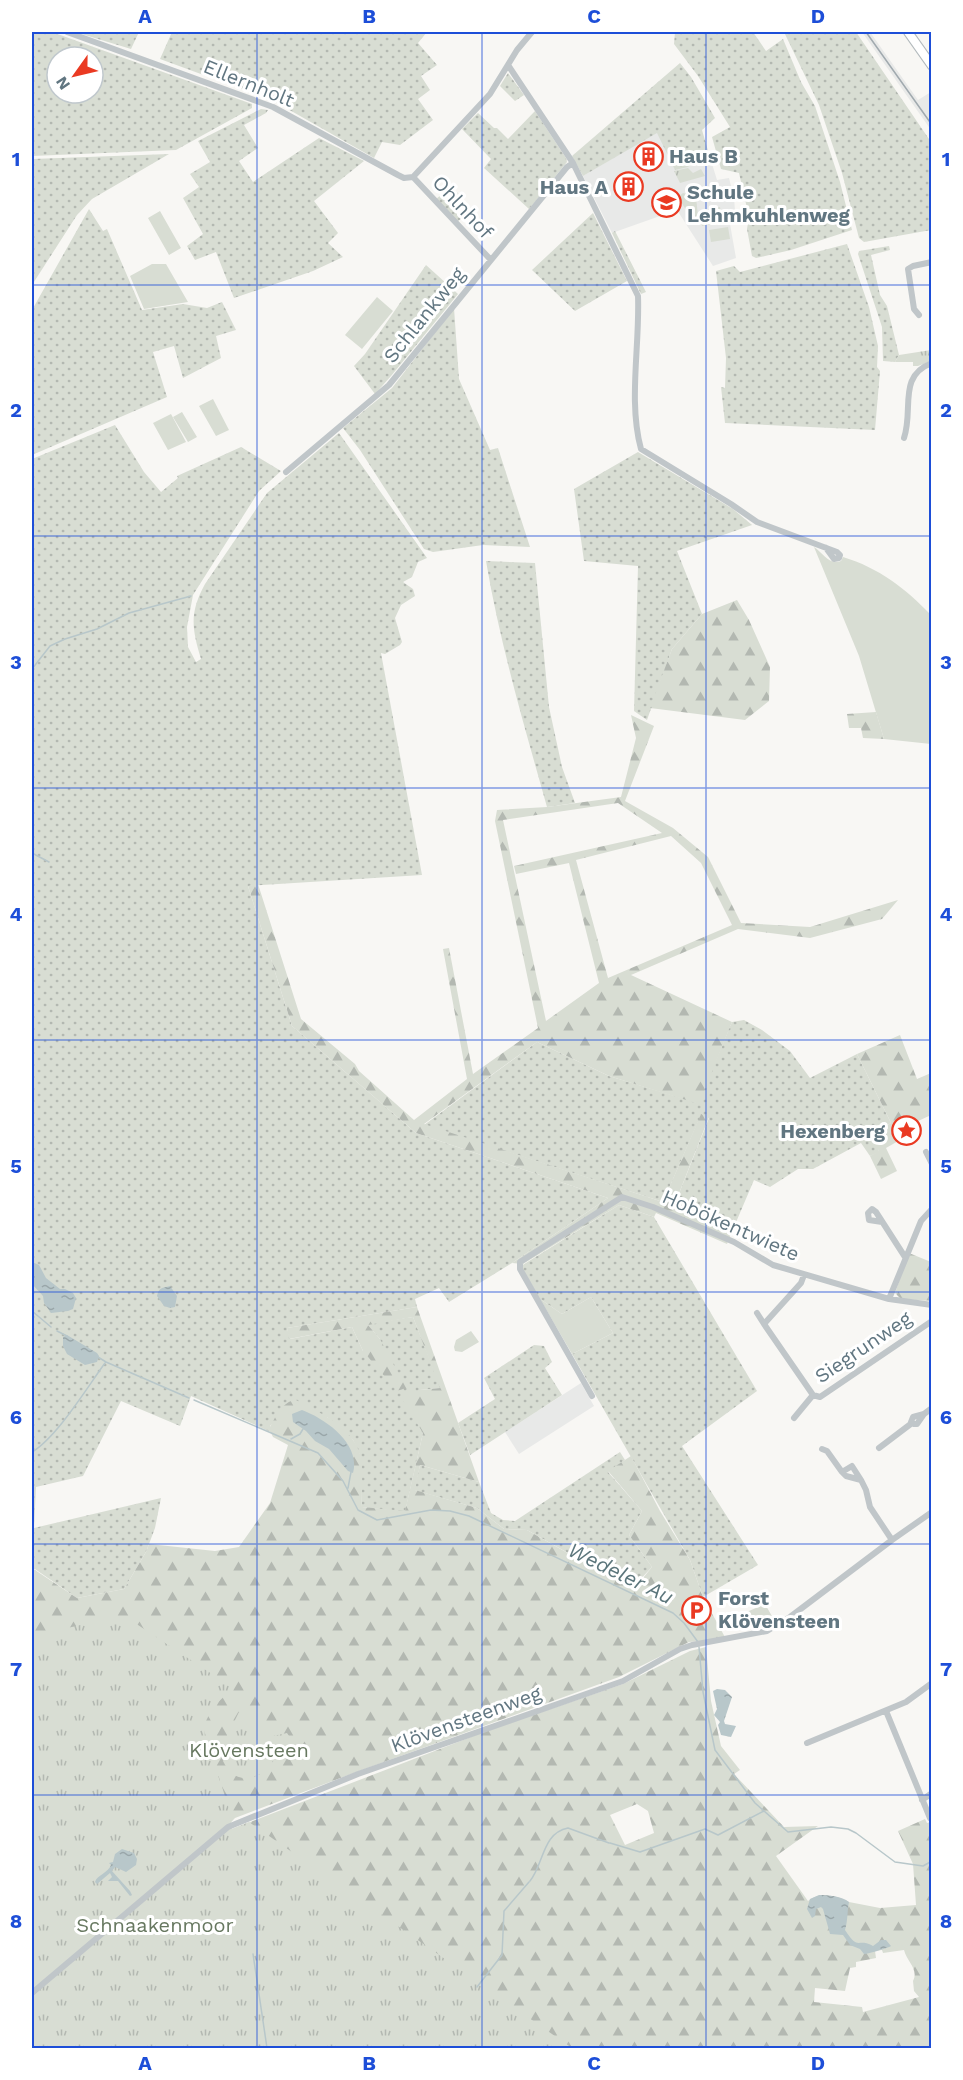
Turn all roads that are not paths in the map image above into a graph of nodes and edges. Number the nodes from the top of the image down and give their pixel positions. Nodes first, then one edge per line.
1 (67, 32) edge
2 (532, 32) edge
3 (908, 32) edge
4 (508, 65) junction
5 (932, 66) edge
6 (573, 163) junction
7 (413, 177) junction
8 (490, 259) junction
9 (932, 262) edge
10 (919, 315) dead end
11 (932, 363) edge
12 (904, 438) dead end
13 (286, 472) dead end
14 (826, 549) dead end
15 (926, 1152) dead end
16 (932, 1164) edge
17 (932, 1209) edge
18 (882, 1222) dead end
19 (905, 1257) junction
20 (804, 1275) junction
21 (889, 1299) junction
22 (932, 1305) edge
23 (757, 1313) dead end
24 (932, 1321) edge
25 (764, 1324) junction
26 (813, 1395) junction
27 (592, 1396) dead end
28 (932, 1408) edge
29 (794, 1418) dead end
30 (879, 1448) dead end
31 (822, 1449) dead end
32 (842, 1472) junction
33 (861, 1480) junction
34 (932, 1512) edge
35 (892, 1540) junction
36 (932, 1683) edge
37 (886, 1711) junction
38 (807, 1743) dead end
39 (932, 1793) edge
40 (922, 1800) junction
41 (930, 1818) edge
42 (32, 1993) edge

1 - 7 street, Ellernholt
2 - 4 street
3 - 5 main road
4 - 6 street
4 - 7 street
6 - 8 street, Schlankweg
6 - 14 street
7 - 8 street, Ohlnhof
8 - 13 street, Schlankweg
9 - 10 street
11 - 12 street
15 - 16 street
17 - 19 street
18 - 19 street
19 - 21 street
20 - 21 street, Hobökentwiete
20 - 25 street
20 - 27 street, Hobökentwiete
21 - 22 street, Hobökentwiete
23 - 25 street, Siegrunweg
24 - 26 street, Siegrunweg
25 - 26 street, Siegrunweg
26 - 29 street, Siegrunweg
28 - 30 street
31 - 32 street
32 - 33 street
32 - 33 street
33 - 35 street
34 - 35 street, Klövensteenweg
35 - 42 street, Klövensteenweg
36 - 37 street
37 - 38 street
37 - 40 street
39 - 40 street
40 - 41 street

